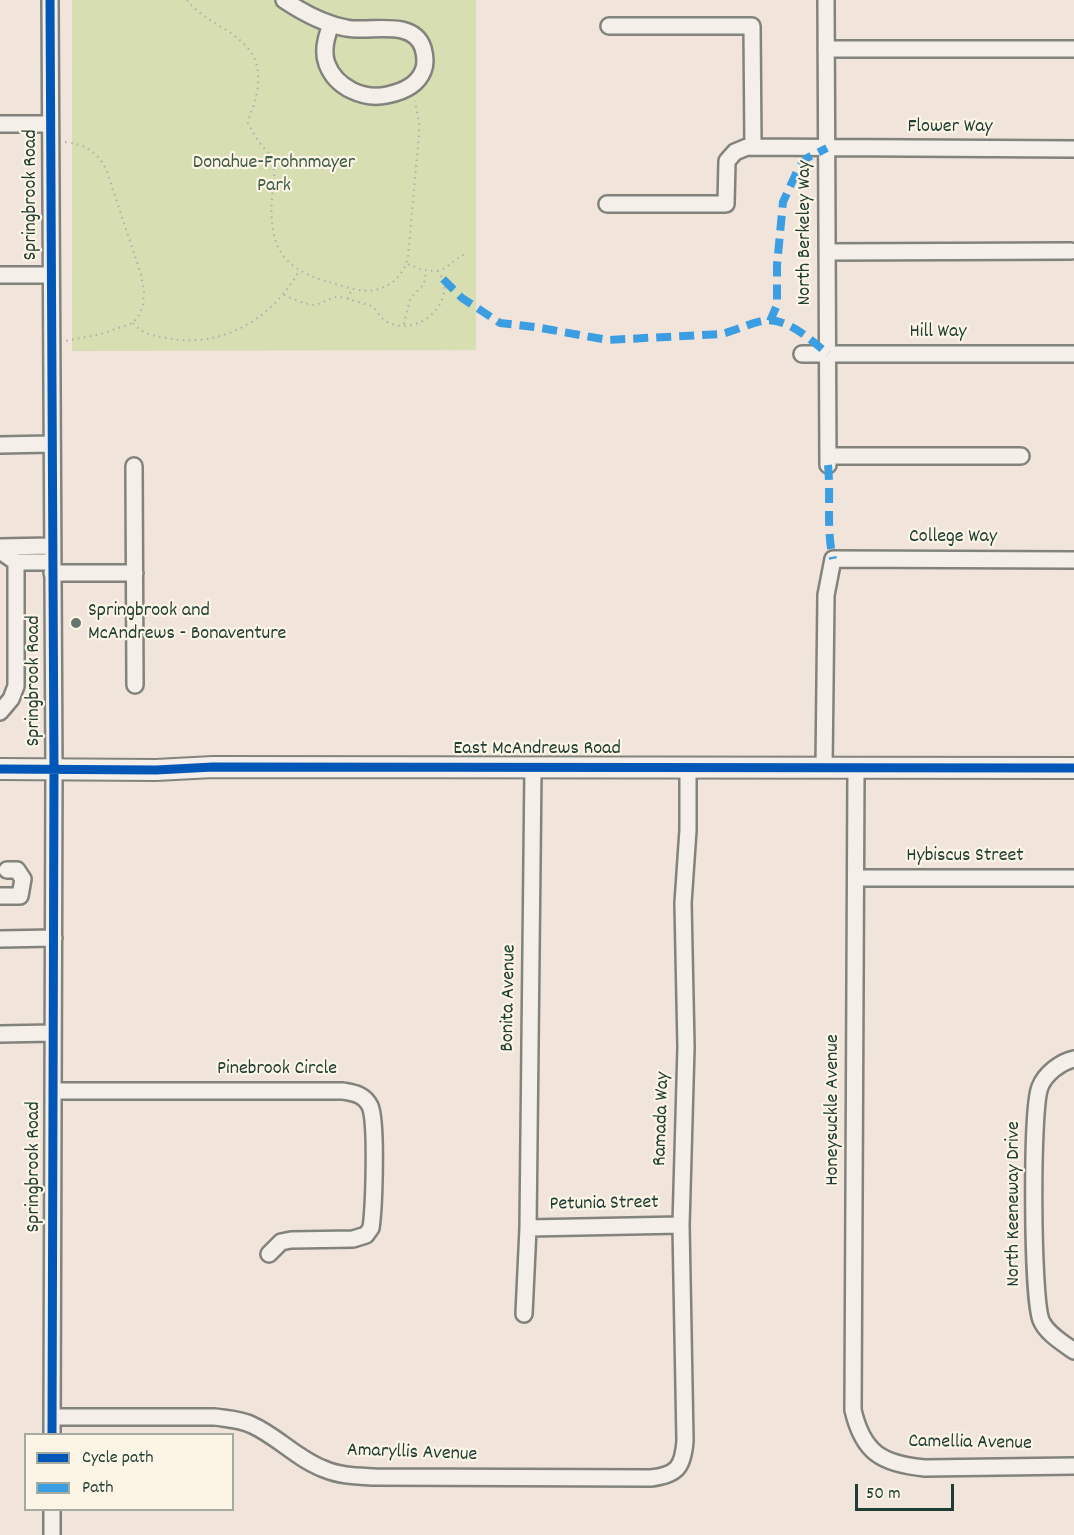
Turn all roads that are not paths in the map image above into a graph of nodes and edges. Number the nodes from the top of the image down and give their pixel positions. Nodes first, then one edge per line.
1 (50, 0) edge
2 (284, 0) edge
3 (826, 0) edge
4 (331, 25) junction
5 (609, 26) dead end
6 (826, 49) junction
7 (1074, 50) edge
8 (0, 124) edge
9 (50, 124) junction
10 (753, 147) junction
11 (827, 148) junction
12 (1074, 149) edge
13 (607, 204) dead end
14 (1071, 251) dead end
15 (827, 252) junction
16 (50, 274) junction
17 (0, 275) edge
18 (802, 354) dead end
19 (828, 354) junction
20 (1074, 354) edge
21 (51, 444) junction
22 (0, 445) edge
23 (1021, 456) dead end
24 (134, 466) dead end
25 (0, 549) edge
26 (1074, 560) edge
27 (52, 561) junction
28 (16, 562) junction
29 (135, 573) junction
30 (135, 685) dead end
31 (0, 712) edge
32 (533, 768) junction
33 (688, 768) junction
34 (824, 768) junction
35 (856, 768) junction
36 (1074, 768) edge
37 (0, 769) edge
38 (54, 769) junction
39 (7, 870) dead end
40 (857, 878) junction
41 (1074, 878) edge
42 (0, 896) edge
43 (54, 938) junction
44 (0, 939) edge
45 (0, 1034) edge
46 (53, 1034) junction
47 (1074, 1059) edge
48 (53, 1091) junction
49 (681, 1225) junction
50 (528, 1228) junction
51 (269, 1254) dead end
52 (524, 1314) dead end
53 (1074, 1351) edge
54 (52, 1418) junction
55 (52, 1433) edge
56 (870, 1448) joint
57 (1074, 1466) edge
58 (677, 1470) joint
59 (52, 1511) edge
60 (52, 1535) edge

1 - 9 street, Springbrook Road
2 - 4 street
3 - 6 street, North Berkeley Way
4 - 4 street
5 - 10 street
6 - 7 street
6 - 11 street, North Berkeley Way
8 - 9 street
9 - 16 street, Springbrook Road
10 - 11 street, Flower Way
10 - 13 street
11 - 12 street, Flower Way
11 - 15 street, North Berkeley Way
14 - 15 street
15 - 19 street, North Berkeley Way
16 - 17 street
16 - 21 street, Springbrook Road
18 - 19 street, Hill Way
19 - 20 street, Hill Way
19 - 23 street, North Berkeley Way
21 - 22 street
21 - 27 street, Springbrook Road
24 - 29 street
25 - 27 street
25 - 28 street
26 - 34 street, College Way
27 - 28 street
27 - 29 street
27 - 38 street, Springbrook Road
28 - 31 street
29 - 30 street
32 - 33 main road, East McAndrews Road
32 - 38 main road, East McAndrews Road
32 - 50 street, Bonita Avenue
33 - 34 main road, East McAndrews Road
33 - 49 street, Ramada Way
34 - 35 main road, East McAndrews Road
35 - 36 main road, East McAndrews Road
35 - 40 street, Honeysuckle Avenue
37 - 38 main road, East McAndrews Road
38 - 43 street, Springbrook Road
39 - 42 street
40 - 41 street, Hybiscus Street
40 - 56 street, Honeysuckle Avenue
43 - 44 street
43 - 46 street, Springbrook Road
45 - 46 street
46 - 48 street, Springbrook Road
47 - 53 street, North Keeneway Drive
48 - 51 street, Pinebrook Circle
48 - 54 street, Springbrook Road
49 - 50 street, Petunia Street
49 - 58 street, Ramada Way
50 - 52 street, Bonita Avenue
54 - 55 street, Springbrook Road
54 - 58 street, Amaryllis Avenue
56 - 57 street, Camellia Avenue
59 - 60 street

